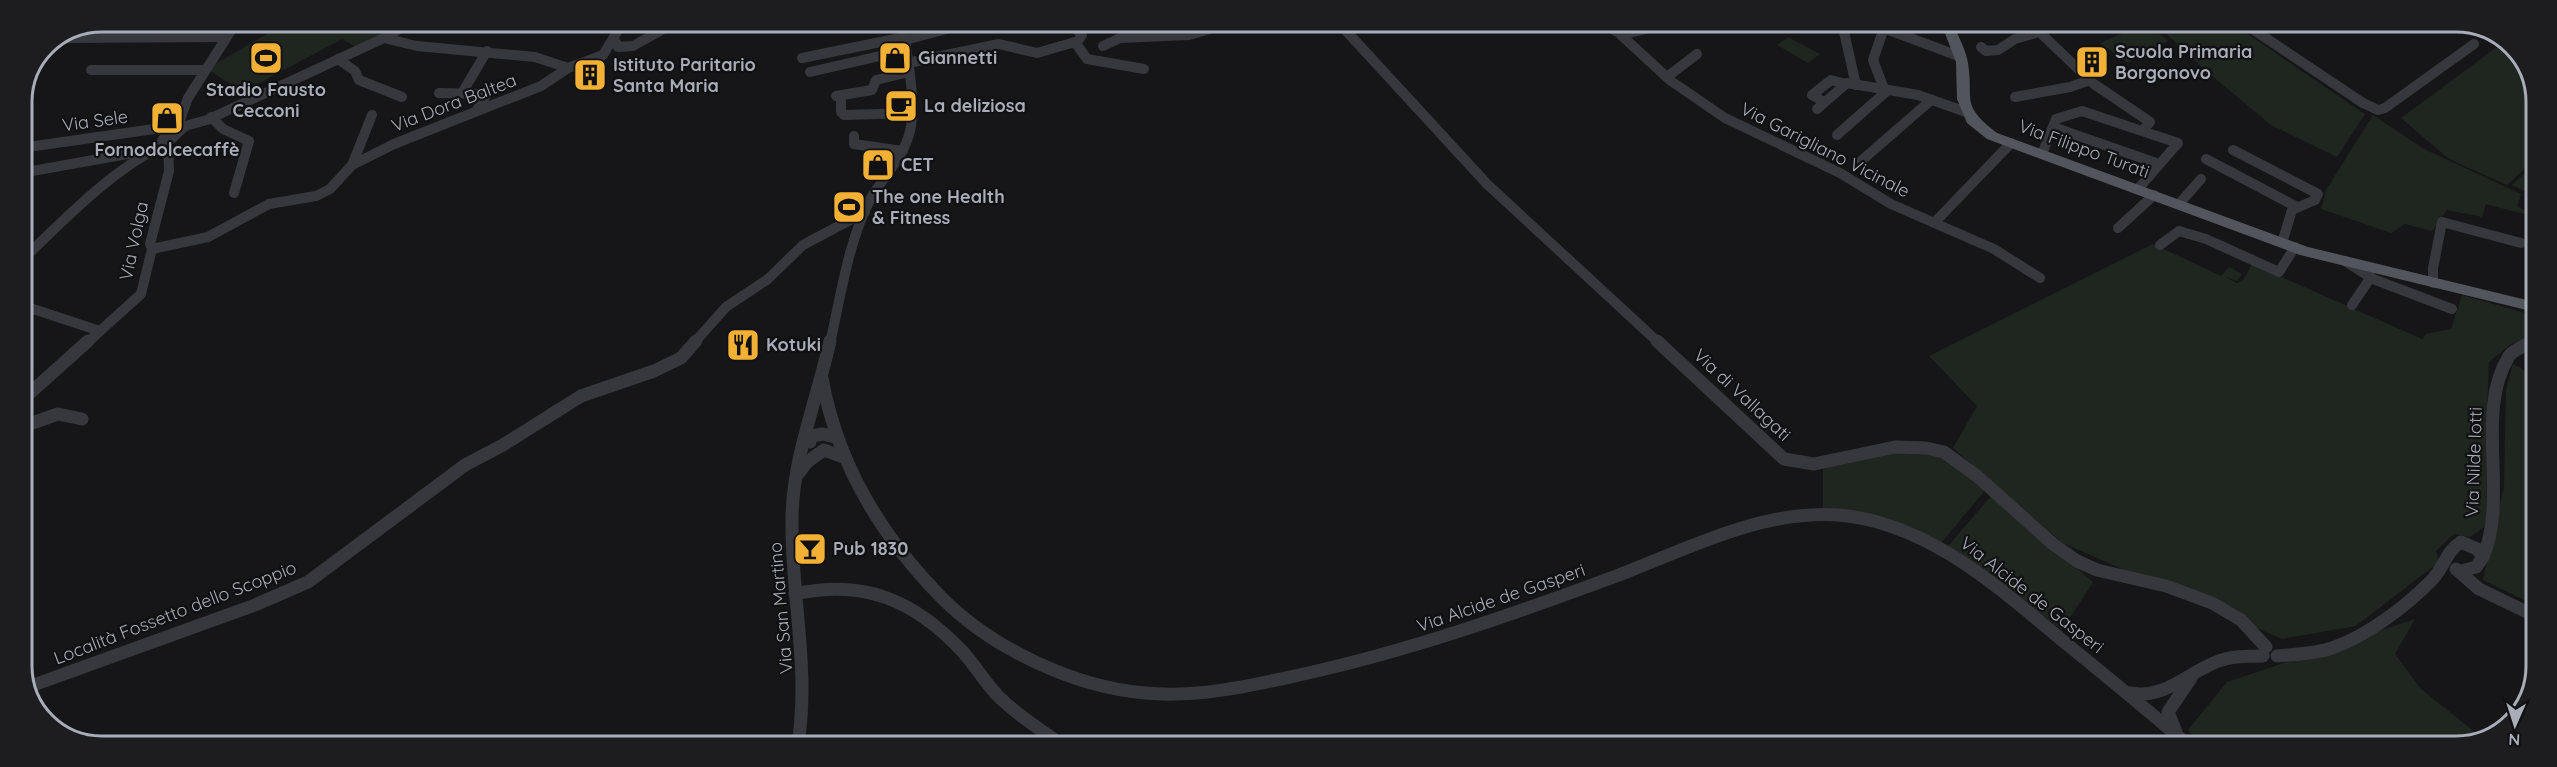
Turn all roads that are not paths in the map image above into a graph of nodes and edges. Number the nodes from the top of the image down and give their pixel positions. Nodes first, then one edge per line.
1 (229, 32) edge
2 (394, 32) edge
3 (617, 32) edge
4 (618, 32) edge
5 (658, 32) edge
6 (904, 32) edge
7 (939, 32) edge
8 (1079, 32) edge
9 (1197, 32) edge
10 (1347, 32) edge
11 (1622, 32) edge
12 (1844, 32) dead end
13 (1883, 32) edge
14 (1894, 32) edge
15 (1950, 32) edge
16 (2038, 32) joint
17 (2257, 32) edge
18 (226, 37) junction
19 (73, 38) edge
20 (384, 38) junction
21 (1080, 41) junction
22 (905, 42) junction
23 (2474, 44) dead end
24 (1103, 46) dead end
25 (1981, 47) dead end
26 (487, 51) junction
27 (1697, 54) dead end
28 (1960, 57) junction
29 (801, 58) dead end
30 (338, 59) junction
31 (909, 67) junction
32 (568, 68) junction
33 (1144, 69) dead end
34 (91, 70) dead end
35 (204, 70) junction
36 (810, 72) dead end
37 (1667, 77) junction
38 (2090, 80) junction
39 (1851, 84) junction
40 (1886, 89) junction
41 (439, 93) dead end
42 (462, 93) junction
43 (865, 95) dead end
44 (402, 97) dead end
45 (2015, 97) dead end
46 (1930, 100) junction
47 (1820, 106) dead end
48 (477, 110) junction
49 (912, 113) junction
50 (1969, 113) junction
51 (865, 114) junction
52 (372, 115) dead end
53 (211, 117) junction
54 (179, 126) junction
55 (2147, 126) junction
56 (2053, 127) junction
57 (1837, 135) dead end
58 (854, 136) dead end
59 (168, 143) junction
60 (2011, 143) junction
61 (32, 146) edge
62 (2233, 150) dead end
63 (148, 151) junction
64 (903, 151) junction
65 (2042, 154) junction
66 (2206, 159) dead end
67 (1861, 161) dead end
68 (2159, 164) junction
69 (352, 165) junction
70 (32, 171) edge
71 (169, 171) junction
72 (2200, 179) dead end
73 (2138, 189) junction
74 (234, 193) dead end
75 (2154, 195) junction
76 (2178, 204) junction
77 (2297, 207) junction
78 (865, 212) junction
79 (1934, 223) junction
80 (2118, 228) dead end
81 (2521, 243) dead end
82 (2160, 245) dead end
83 (2288, 245) junction
84 (32, 248) edge
85 (152, 249) junction
86 (2345, 261) junction
87 (2371, 277) junction
88 (2040, 278) dead end
89 (2433, 283) junction
90 (2500, 298) junction
91 (2352, 305) dead end
92 (2525, 305) edge
93 (32, 309) edge
94 (2452, 309) dead end
95 (2525, 310) edge
96 (100, 331) junction
97 (2525, 345) edge
98 (822, 378) junction
99 (32, 391) edge
100 (82, 419) dead end
101 (32, 423) edge
102 (806, 437) junction
103 (835, 437) junction
104 (824, 450) junction
105 (843, 457) junction
106 (794, 485) junction
107 (2489, 530) junction
108 (2472, 545) junction
109 (2483, 557) junction
110 (2448, 560) junction
111 (2464, 571) junction
112 (2431, 580) junction
113 (795, 594) junction
114 (2526, 611) edge
115 (2268, 653) junction
116 (2192, 677) junction
117 (35, 685) edge
118 (2123, 690) junction
119 (2148, 696) junction
120 (2150, 712) junction
121 (2168, 712) junction
122 (799, 736) edge
123 (1050, 736) edge
124 (2178, 736) edge
125 (2181, 736) edge

1 - 18 street
2 - 20 street
3 - 32 street, Via Dora Baltea
4 - 5 street
6 - 22 street, Via San Martino
7 - 22 street
8 - 21 street
9 - 24 street
10 - 115 street, Via di Vallagati
11 - 37 street, Via Garigliano Vicinale
12 - 39 street
13 - 40 street
14 - 28 street
15 - 28 main road
16 - 25 street
16 - 38 street
17 - 23 street
18 - 19 street
18 - 35 street
20 - 26 street
20 - 30 street
21 - 31 street
21 - 33 street
22 - 29 street
22 - 31 street, Via San Martino
22 - 36 street
26 - 32 street
26 - 42 street
27 - 37 street
28 - 50 main road
30 - 44 street
30 - 53 street
31 - 49 street, Via San Martino
31 - 51 street
32 - 48 street, Via Dora Baltea
34 - 35 street
35 - 54 street
37 - 79 street, Via Garigliano Vicinale
38 - 45 street
38 - 55 street
39 - 40 street
39 - 47 street
40 - 46 street
40 - 57 street
41 - 42 street
42 - 48 street
43 - 51 street
46 - 50 street
46 - 67 street
48 - 69 street, Via Dora Baltea
49 - 51 street
49 - 64 street, Via San Martino
50 - 60 main road, Via Filippo Turati
52 - 69 street
53 - 54 street
53 - 74 street
54 - 59 street
54 - 61 street, Via Sele
55 - 56 street
55 - 68 street
56 - 65 street
56 - 68 street
58 - 64 street
59 - 63 street
59 - 63 street
59 - 71 street, Via Volga
59 - 71 street
60 - 65 main road, Via Filippo Turati
60 - 79 street
62 - 77 street
63 - 70 street
63 - 84 street
64 - 78 street, Via San Martino
65 - 73 main road, Via Filippo Turati
66 - 77 street
68 - 73 street
69 - 85 street
71 - 85 street, Via Volga
72 - 76 street
73 - 75 main road, Via Filippo Turati
75 - 76 main road, Via Filippo Turati
75 - 80 street
76 - 83 main road, Via Filippo Turati
77 - 83 street
78 - 98 street, Via San Martino
78 - 117 street, Località Fossetto dello Scoppio
79 - 88 street, Via Garigliano Vicinale
81 - 89 street
82 - 83 street
83 - 86 main road, Via Filippo Turati
85 - 96 street, Via Volga
86 - 87 street
86 - 89 main road, Via Filippo Turati
87 - 91 street
87 - 94 street
89 - 90 main road, Via Filippo Turati
90 - 92 main road, Via Filippo Turati
90 - 95 main road, Via Filippo Turati
93 - 96 street
96 - 99 street, Via Volga
97 - 107 street, Via Nilde Iotti
98 - 102 street, Via San Martino
98 - 103 street, Via Alcide de Gasperi
100 - 101 street
102 - 103 street
102 - 104 street
102 - 106 street, Via San Martino
103 - 105 street, Via Alcide de Gasperi
104 - 105 street
104 - 106 street
105 - 118 street, Via Alcide de Gasperi
106 - 113 street, Via San Martino
107 - 108 street, Via Nilde Iotti
107 - 109 street, Via Nilde Iotti
108 - 109 street
108 - 110 street, Via Nilde Iotti
109 - 111 street
110 - 111 street
110 - 112 street, Via Nilde Iotti
111 - 112 street, Via Nilde Iotti
111 - 114 street
112 - 115 street, Via Nilde Iotti
113 - 122 street, Via San Martino
113 - 123 street
115 - 116 street, Via Nilde Iotti
116 - 119 street, Via Nilde Iotti
116 - 121 street
118 - 119 street
118 - 120 street, Via Alcide de Gasperi
119 - 120 street
120 - 121 street
120 - 124 street, Via Alcide de Gasperi
121 - 125 street

